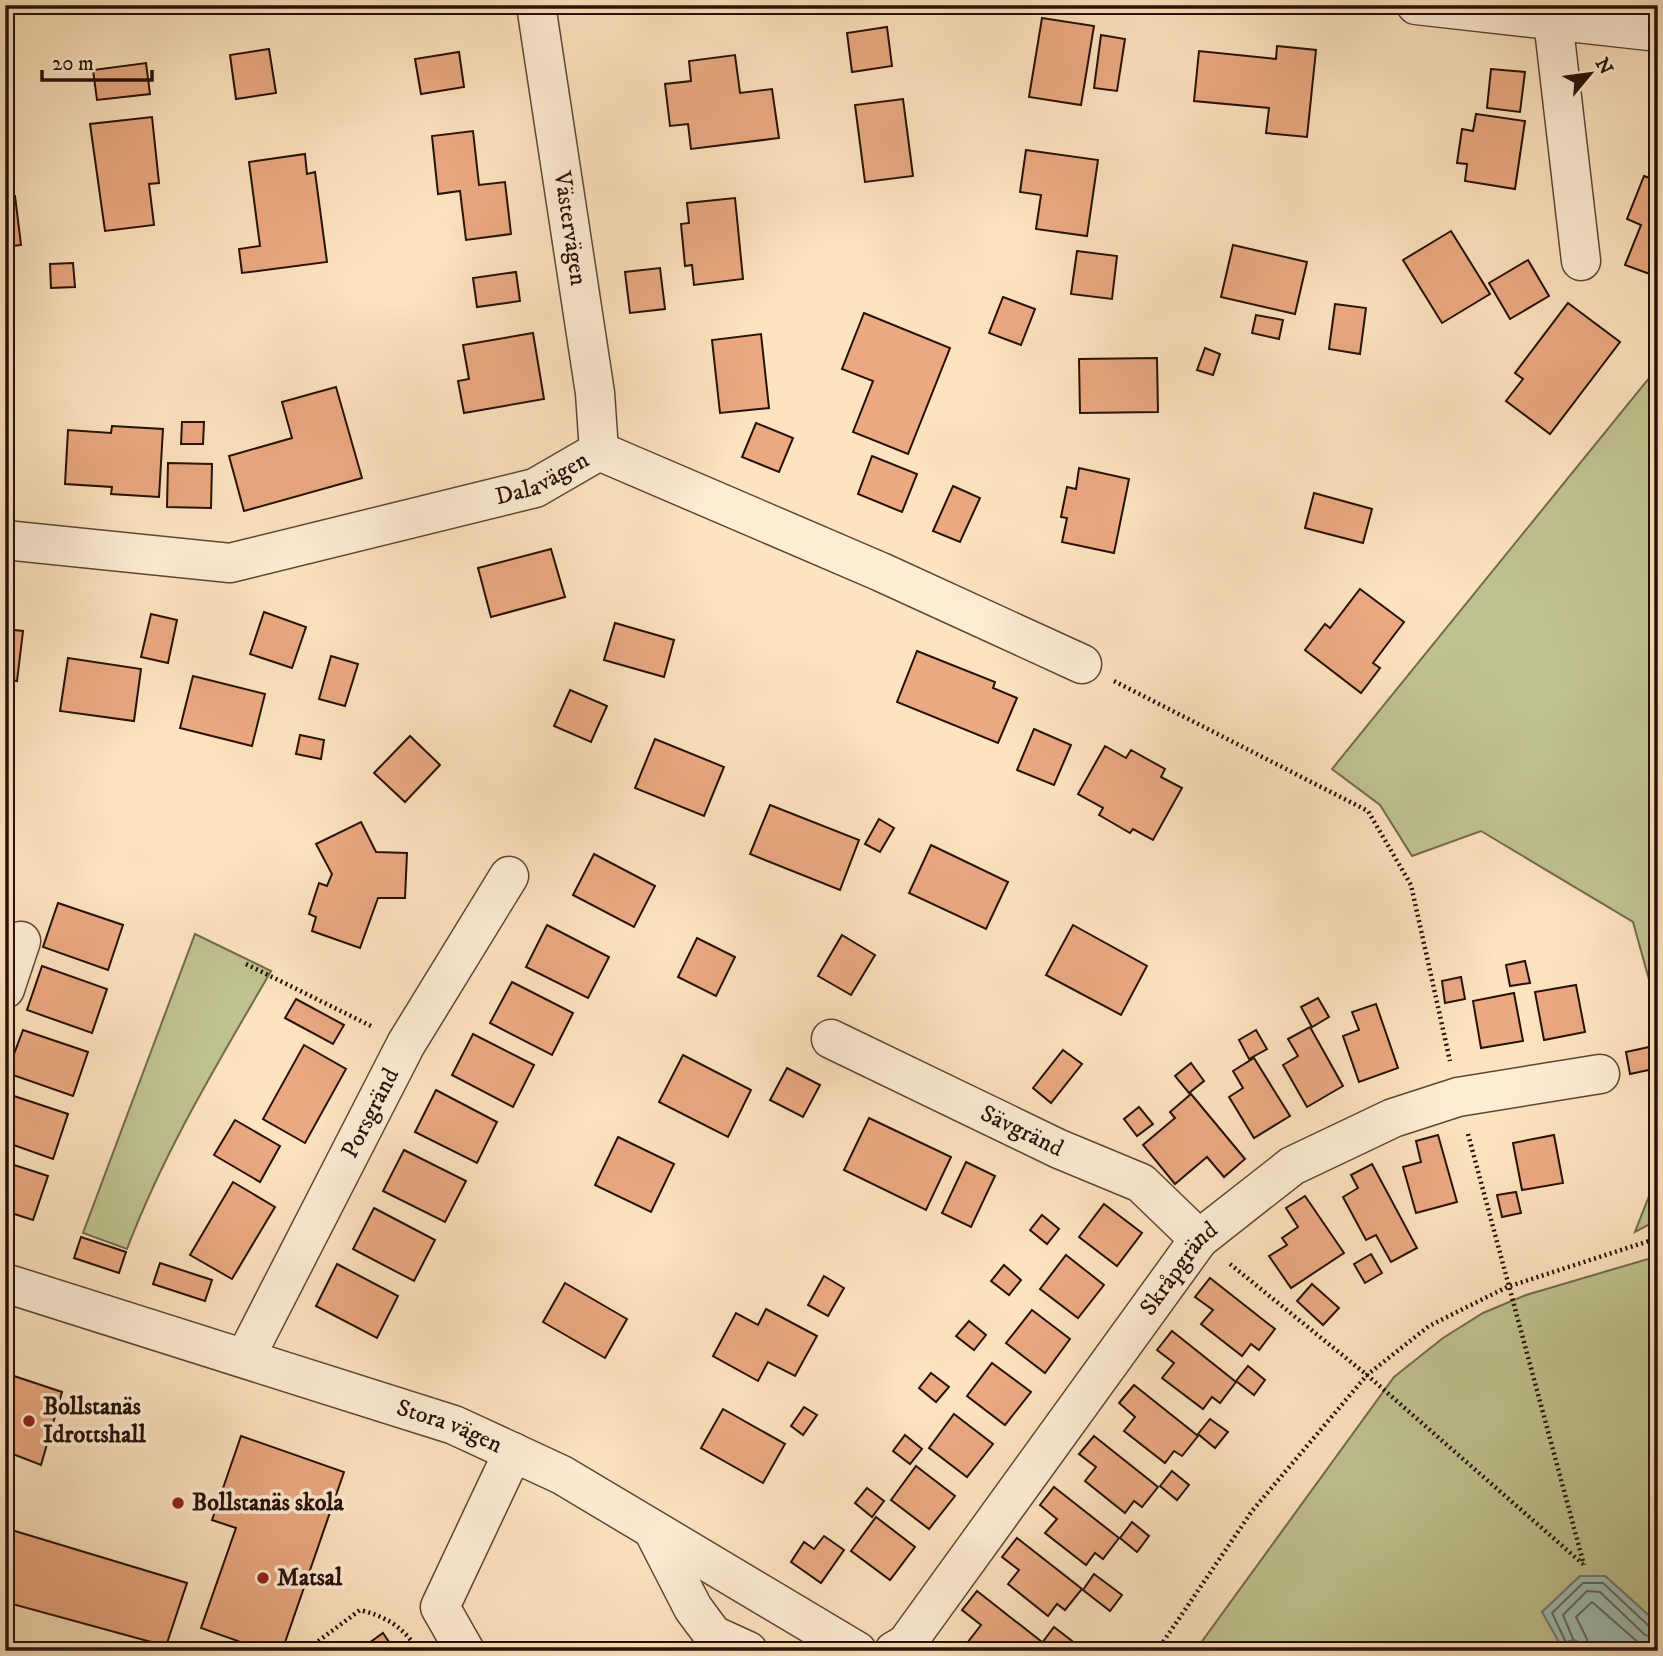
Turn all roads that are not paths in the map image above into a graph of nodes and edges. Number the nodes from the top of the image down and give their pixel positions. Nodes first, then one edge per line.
1 (1416, 5) edge
2 (539, 6) edge
3 (1553, 20) junction
4 (1658, 32) edge
5 (1581, 261) dead end
6 (599, 451) junction
7 (5, 540) edge
8 (1082, 664) road end
9 (509, 876) dead end
10 (21, 942) dead end
11 (5, 989) edge
12 (831, 1039) dead end
13 (1600, 1074) dead end
14 (1199, 1240) junction
15 (5, 1283) edge
16 (245, 1358) junction
17 (513, 1452) junction
18 (652, 1527) junction
19 (715, 1643) edge
20 (465, 1651) edge
21 (748, 1651) edge
22 (857, 1651) edge
23 (894, 1651) edge

1 - 3 street
2 - 6 street, Västervägen
3 - 4 street
3 - 5 street
6 - 7 street, Dalavägen
6 - 8 street, Dalavägen
9 - 16 street, Porsgränd
10 - 11 street
12 - 14 street, Sävgränd
13 - 14 street, Skråpgränd
14 - 23 street, Skråpgränd
15 - 16 street, Stora vägen
16 - 17 street, Stora vägen
17 - 18 street, Stora vägen
17 - 20 street
18 - 19 street
18 - 22 street, Stora vägen
19 - 21 street

